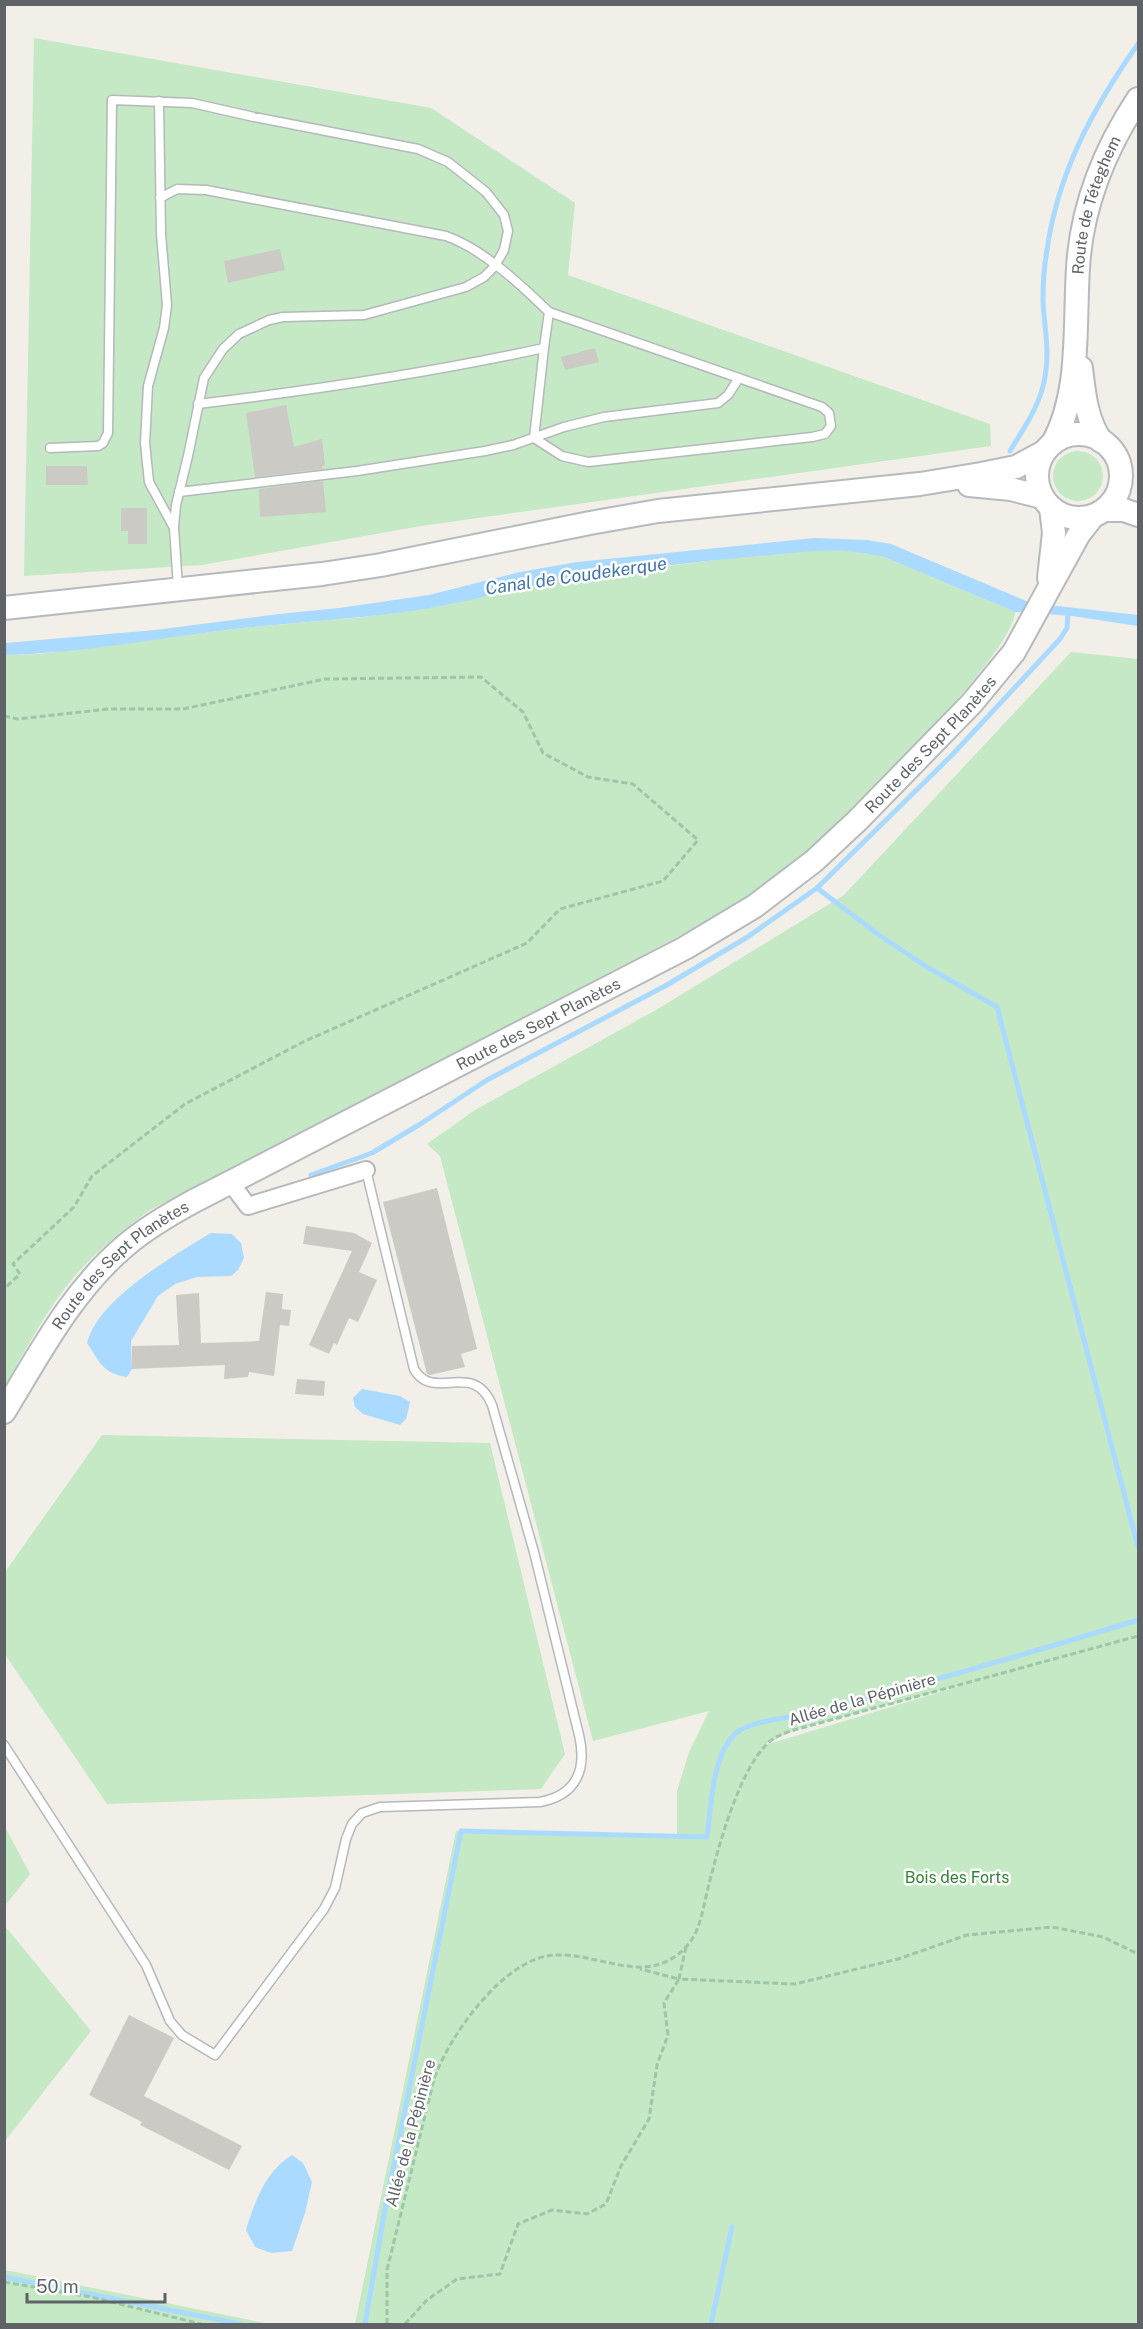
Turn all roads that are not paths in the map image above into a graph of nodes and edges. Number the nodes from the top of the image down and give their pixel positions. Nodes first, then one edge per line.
1 (1138, 99) edge
2 (159, 100) junction
3 (160, 198) junction
4 (495, 266) junction
5 (549, 312) junction
6 (1076, 318) junction
7 (544, 348) junction
8 (739, 378) junction
9 (198, 404) junction
10 (534, 438) junction
11 (1101, 441) junction
12 (50, 448) dead end
13 (1049, 448) junction
14 (1121, 471) junction
15 (920, 484) junction
16 (1138, 490) edge
17 (179, 492) junction
18 (1046, 503) junction
19 (1099, 513) junction
20 (1138, 515) edge
21 (174, 526) junction
22 (178, 589) junction
23 (1046, 594) junction
24 (4, 608) edge
25 (366, 1170) joint
26 (230, 1182) junction
27 (4, 1412) edge
28 (4, 1746) edge

1 - 6 main road, Route de Téteghem
2 - 3 lane
2 - 4 lane
2 - 12 lane
3 - 4 lane
3 - 21 lane
4 - 5 lane
4 - 9 lane
5 - 7 lane
5 - 8 lane
6 - 11 main road, Route de Téteghem
6 - 13 main road, Route de Téteghem
7 - 9 lane
7 - 10 lane
8 - 10 lane
8 - 10 lane
9 - 17 lane
10 - 17 lane
11 - 13 main road
11 - 14 main road
13 - 15 main road
13 - 18 main road
14 - 16 main road
14 - 19 main road
15 - 18 main road
15 - 22 main road
17 - 21 lane
18 - 19 main road
18 - 23 main road, Route des Sept Planètes
19 - 20 main road
19 - 23 main road, Route des Sept Planètes
21 - 22 lane
22 - 24 main road
23 - 26 main road, Route des Sept Planètes
25 - 26 street
25 - 28 lane
26 - 27 main road, Route des Sept Planètes

